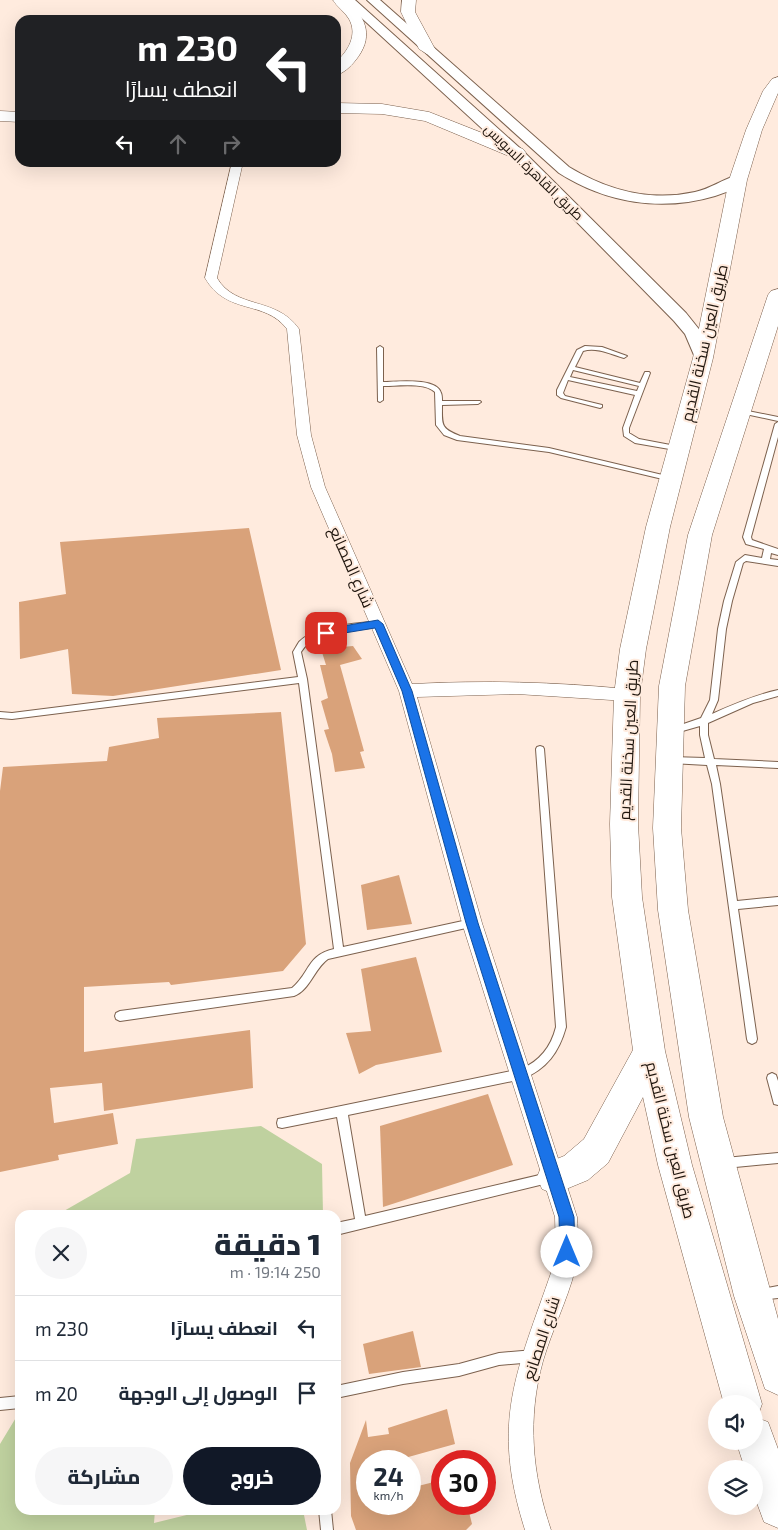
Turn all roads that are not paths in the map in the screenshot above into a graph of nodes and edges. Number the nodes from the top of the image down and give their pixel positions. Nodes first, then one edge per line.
1 (340, 0) edge
2 (348, 0) edge
3 (374, 0) edge
4 (409, 0) edge
5 (427, 49) junction
6 (341, 65) edge
7 (778, 82) edge
8 (341, 108) edge
9 (0, 116) edge
10 (15, 117) edge
11 (15, 126) edge
12 (0, 127) edge
13 (517, 153) junction
14 (237, 167) edge
15 (738, 180) junction
16 (778, 295) edge
17 (380, 348) dead end
18 (624, 356) dead end
19 (704, 358) junction
20 (571, 368) junction
21 (647, 373) dead end
22 (566, 378) junction
23 (380, 384) junction
24 (642, 385) junction
25 (639, 394) junction
26 (380, 400) dead end
27 (478, 402) dead end
28 (438, 403) junction
29 (600, 406) dead end
30 (738, 411) junction
31 (778, 419) edge
32 (778, 424) edge
33 (679, 449) junction
34 (671, 479) junction
35 (768, 550) junction
36 (778, 552) edge
37 (765, 560) junction
38 (778, 563) edge
39 (378, 624) junction
40 (303, 679) junction
41 (407, 691) junction
42 (778, 693) edge
43 (627, 695) junction
44 (0, 715) edge
45 (704, 722) junction
46 (669, 731) junction
47 (540, 749) dead end
48 (668, 760) junction
49 (710, 763) junction
50 (778, 765) edge
51 (778, 901) edge
52 (734, 905) junction
53 (472, 923) junction
54 (340, 951) junction
55 (120, 1016) dead end
56 (752, 1039) dead end
57 (649, 1051) junction
58 (522, 1074) junction
59 (772, 1078) dead end
60 (778, 1100) edge
61 (342, 1112) junction
62 (282, 1123) dead end
63 (778, 1158) edge
64 (717, 1163) junction
65 (554, 1177) junction
66 (361, 1223) junction
67 (341, 1228) edge
68 (765, 1294) edge
69 (534, 1356) junction
70 (778, 1376) edge
71 (341, 1391) edge
72 (740, 1395) edge
73 (15, 1402) edge
74 (0, 1404) edge
75 (759, 1450) edge
76 (778, 1508) edge
77 (326, 1515) edge
78 (327, 1530) edge
79 (538, 1530) edge

1 - 6 main road
2 - 13 main road, طريق القاهرة السويس
3 - 5 main road, طريق القاهرة السويس
4 - 5 main road
5 - 15 main road, طريق القاهرة السويس
7 - 15 main road, طريق العين سخنة القديم
8 - 13 main road
9 - 10 main road
11 - 12 main road
13 - 19 main road, طريق القاهرة السويس
14 - 39 street, شارع المصانع
15 - 19 main road, طريق العين سخنة القديم
16 - 30 main road
17 - 23 lane
18 - 20 lane
19 - 33 main road, طريق العين سخنة القديم
20 - 22 lane
20 - 24 lane
21 - 24 lane
22 - 25 lane
22 - 29 lane
23 - 26 lane
23 - 28 lane
24 - 25 lane
25 - 33 lane
27 - 28 lane
28 - 34 lane
30 - 31 lane
30 - 46 main road
32 - 35 lane
33 - 34 main road, طريق العين سخنة القديم
34 - 43 main road, طريق العين سخنة القديم
35 - 36 lane
35 - 37 lane
37 - 38 lane
37 - 45 lane
39 - 40 lane
39 - 41 street, شارع المصانع
40 - 44 lane
40 - 54 lane
41 - 43 street
41 - 53 street, شارع المصانع
42 - 45 lane
43 - 57 main road, طريق العين سخنة القديم
45 - 46 lane
45 - 49 lane
46 - 48 main road
47 - 58 lane
48 - 49 lane
48 - 64 main road
49 - 50 lane
49 - 52 lane
51 - 52 lane
52 - 56 lane
53 - 54 lane
53 - 58 street, شارع المصانع
54 - 55 lane
57 - 65 main road
57 - 72 main road, طريق العين سخنة القديم
58 - 61 lane
58 - 65 street, شارع المصانع
59 - 60 lane
61 - 62 lane
61 - 66 lane
63 - 64 lane
64 - 68 main road
65 - 66 lane
65 - 69 street, شارع المصانع
66 - 67 lane
68 - 70 main road
69 - 71 lane
69 - 79 street, شارع المصانع
73 - 74 lane
75 - 76 main road
77 - 78 lane

